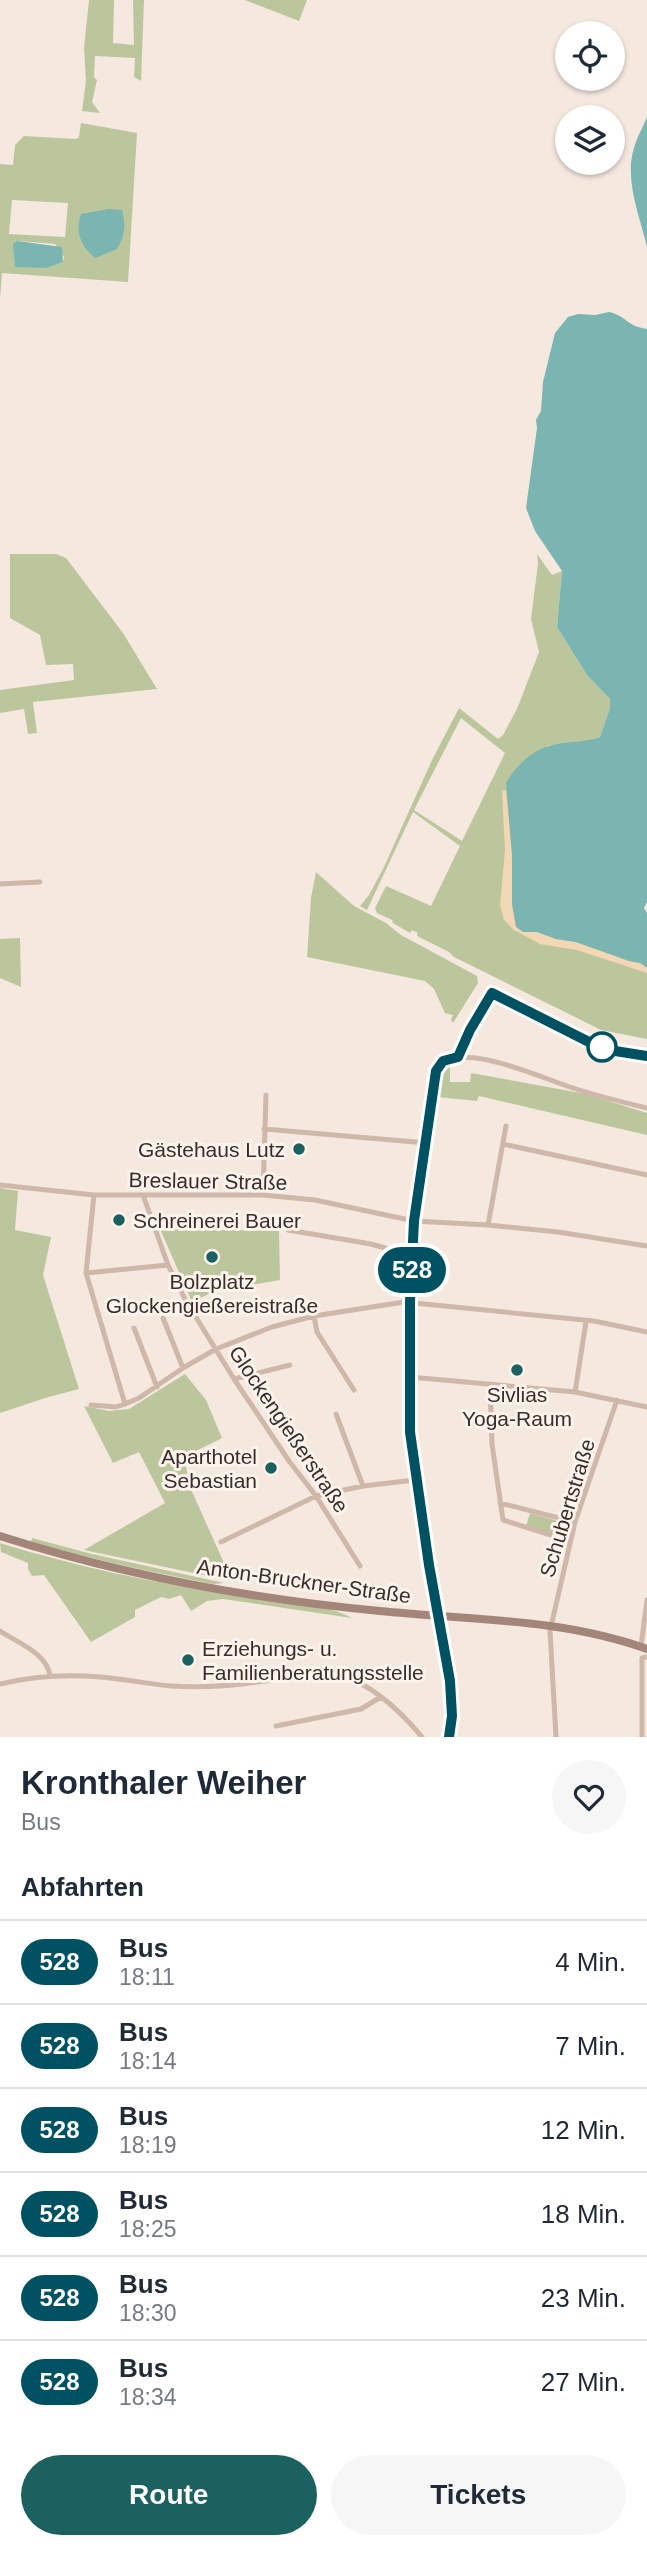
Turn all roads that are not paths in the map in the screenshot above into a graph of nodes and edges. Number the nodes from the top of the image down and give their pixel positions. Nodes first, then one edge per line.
1 (40, 883) dead end
2 (0, 884) edge
3 (266, 1095) dead end
4 (647, 1108) edge
5 (506, 1126) dead end
6 (264, 1129) junction
7 (427, 1143) junction
8 (503, 1144) junction
9 (647, 1175) edge
10 (0, 1185) edge
11 (94, 1195) junction
12 (143, 1195) junction
13 (263, 1195) junction
14 (414, 1221) junction
15 (488, 1225) junction
16 (288, 1230) dead end
17 (647, 1246) edge
18 (413, 1256) junction
19 (168, 1265) junction
20 (86, 1273) junction
21 (410, 1302) junction
22 (314, 1316) junction
23 (163, 1318) dead end
24 (586, 1322) junction
25 (134, 1328) dead end
26 (647, 1332) edge
27 (216, 1349) junction
28 (290, 1365) dead end
29 (184, 1368) junction
30 (410, 1377) junction
31 (234, 1379) junction
32 (490, 1384) junction
33 (157, 1387) junction
34 (354, 1390) dead end
35 (575, 1392) junction
36 (617, 1400) junction
37 (125, 1404) junction
38 (91, 1405) dead end
39 (647, 1408) edge
40 (336, 1414) dead end
41 (415, 1480) junction
42 (363, 1486) junction
43 (316, 1496) junction
44 (500, 1503) junction
45 (575, 1522) junction
46 (0, 1536) edge
47 (570, 1541) junction
48 (221, 1542) dead end
49 (359, 1566) dead end
50 (647, 1600) edge
51 (437, 1616) junction
52 (551, 1625) junction
53 (0, 1631) edge
54 (644, 1647) edge
55 (647, 1657) edge
56 (50, 1676) junction
57 (0, 1684) edge
58 (381, 1697) junction
59 (276, 1726) dead end
60 (422, 1737) edge
61 (447, 1737) edge
62 (556, 1737) edge
63 (642, 1737) edge

1 - 2 street
3 - 6 street
4 - 7 street
5 - 8 street
6 - 7 street
6 - 13 street
7 - 14 street
8 - 9 street
8 - 15 street
10 - 11 street, Breslauer Straße
11 - 12 street, Breslauer Straße
11 - 20 street
12 - 13 street, Breslauer Straße
12 - 19 street, Glockengießerstraße
13 - 14 street, Breslauer Straße
14 - 15 street, Breslauer Straße
14 - 18 street
15 - 17 street, Breslauer Straße
16 - 18 street
18 - 21 street
19 - 20 street
19 - 27 street, Glockengießerstraße
20 - 37 street
21 - 22 street
21 - 24 street
21 - 30 street
22 - 27 street
22 - 34 street
23 - 29 street
24 - 26 street
24 - 35 street
25 - 33 street
27 - 29 street
27 - 31 street, Glockengießerstraße
28 - 31 street
29 - 33 street
30 - 32 street
30 - 41 street
31 - 43 street, Glockengießerstraße
32 - 35 street
32 - 44 street
33 - 37 street
35 - 36 street
36 - 39 street
36 - 45 street, Schubertstraße
37 - 38 street
40 - 42 street
41 - 42 street
41 - 51 street
42 - 43 street
43 - 48 street
43 - 49 street, Glockengießerstraße
44 - 45 street
44 - 47 street
45 - 47 street, Schubertstraße
46 - 51 main road, Anton-Bruckner-Straße
47 - 52 street, Schubertstraße
50 - 54 street
51 - 52 main road, Anton-Bruckner-Straße
51 - 61 street
52 - 54 main road, Anton-Bruckner-Straße
52 - 62 street, Schubertstraße
53 - 56 street
55 - 63 street
56 - 57 street
56 - 58 street
58 - 59 street
58 - 60 street

